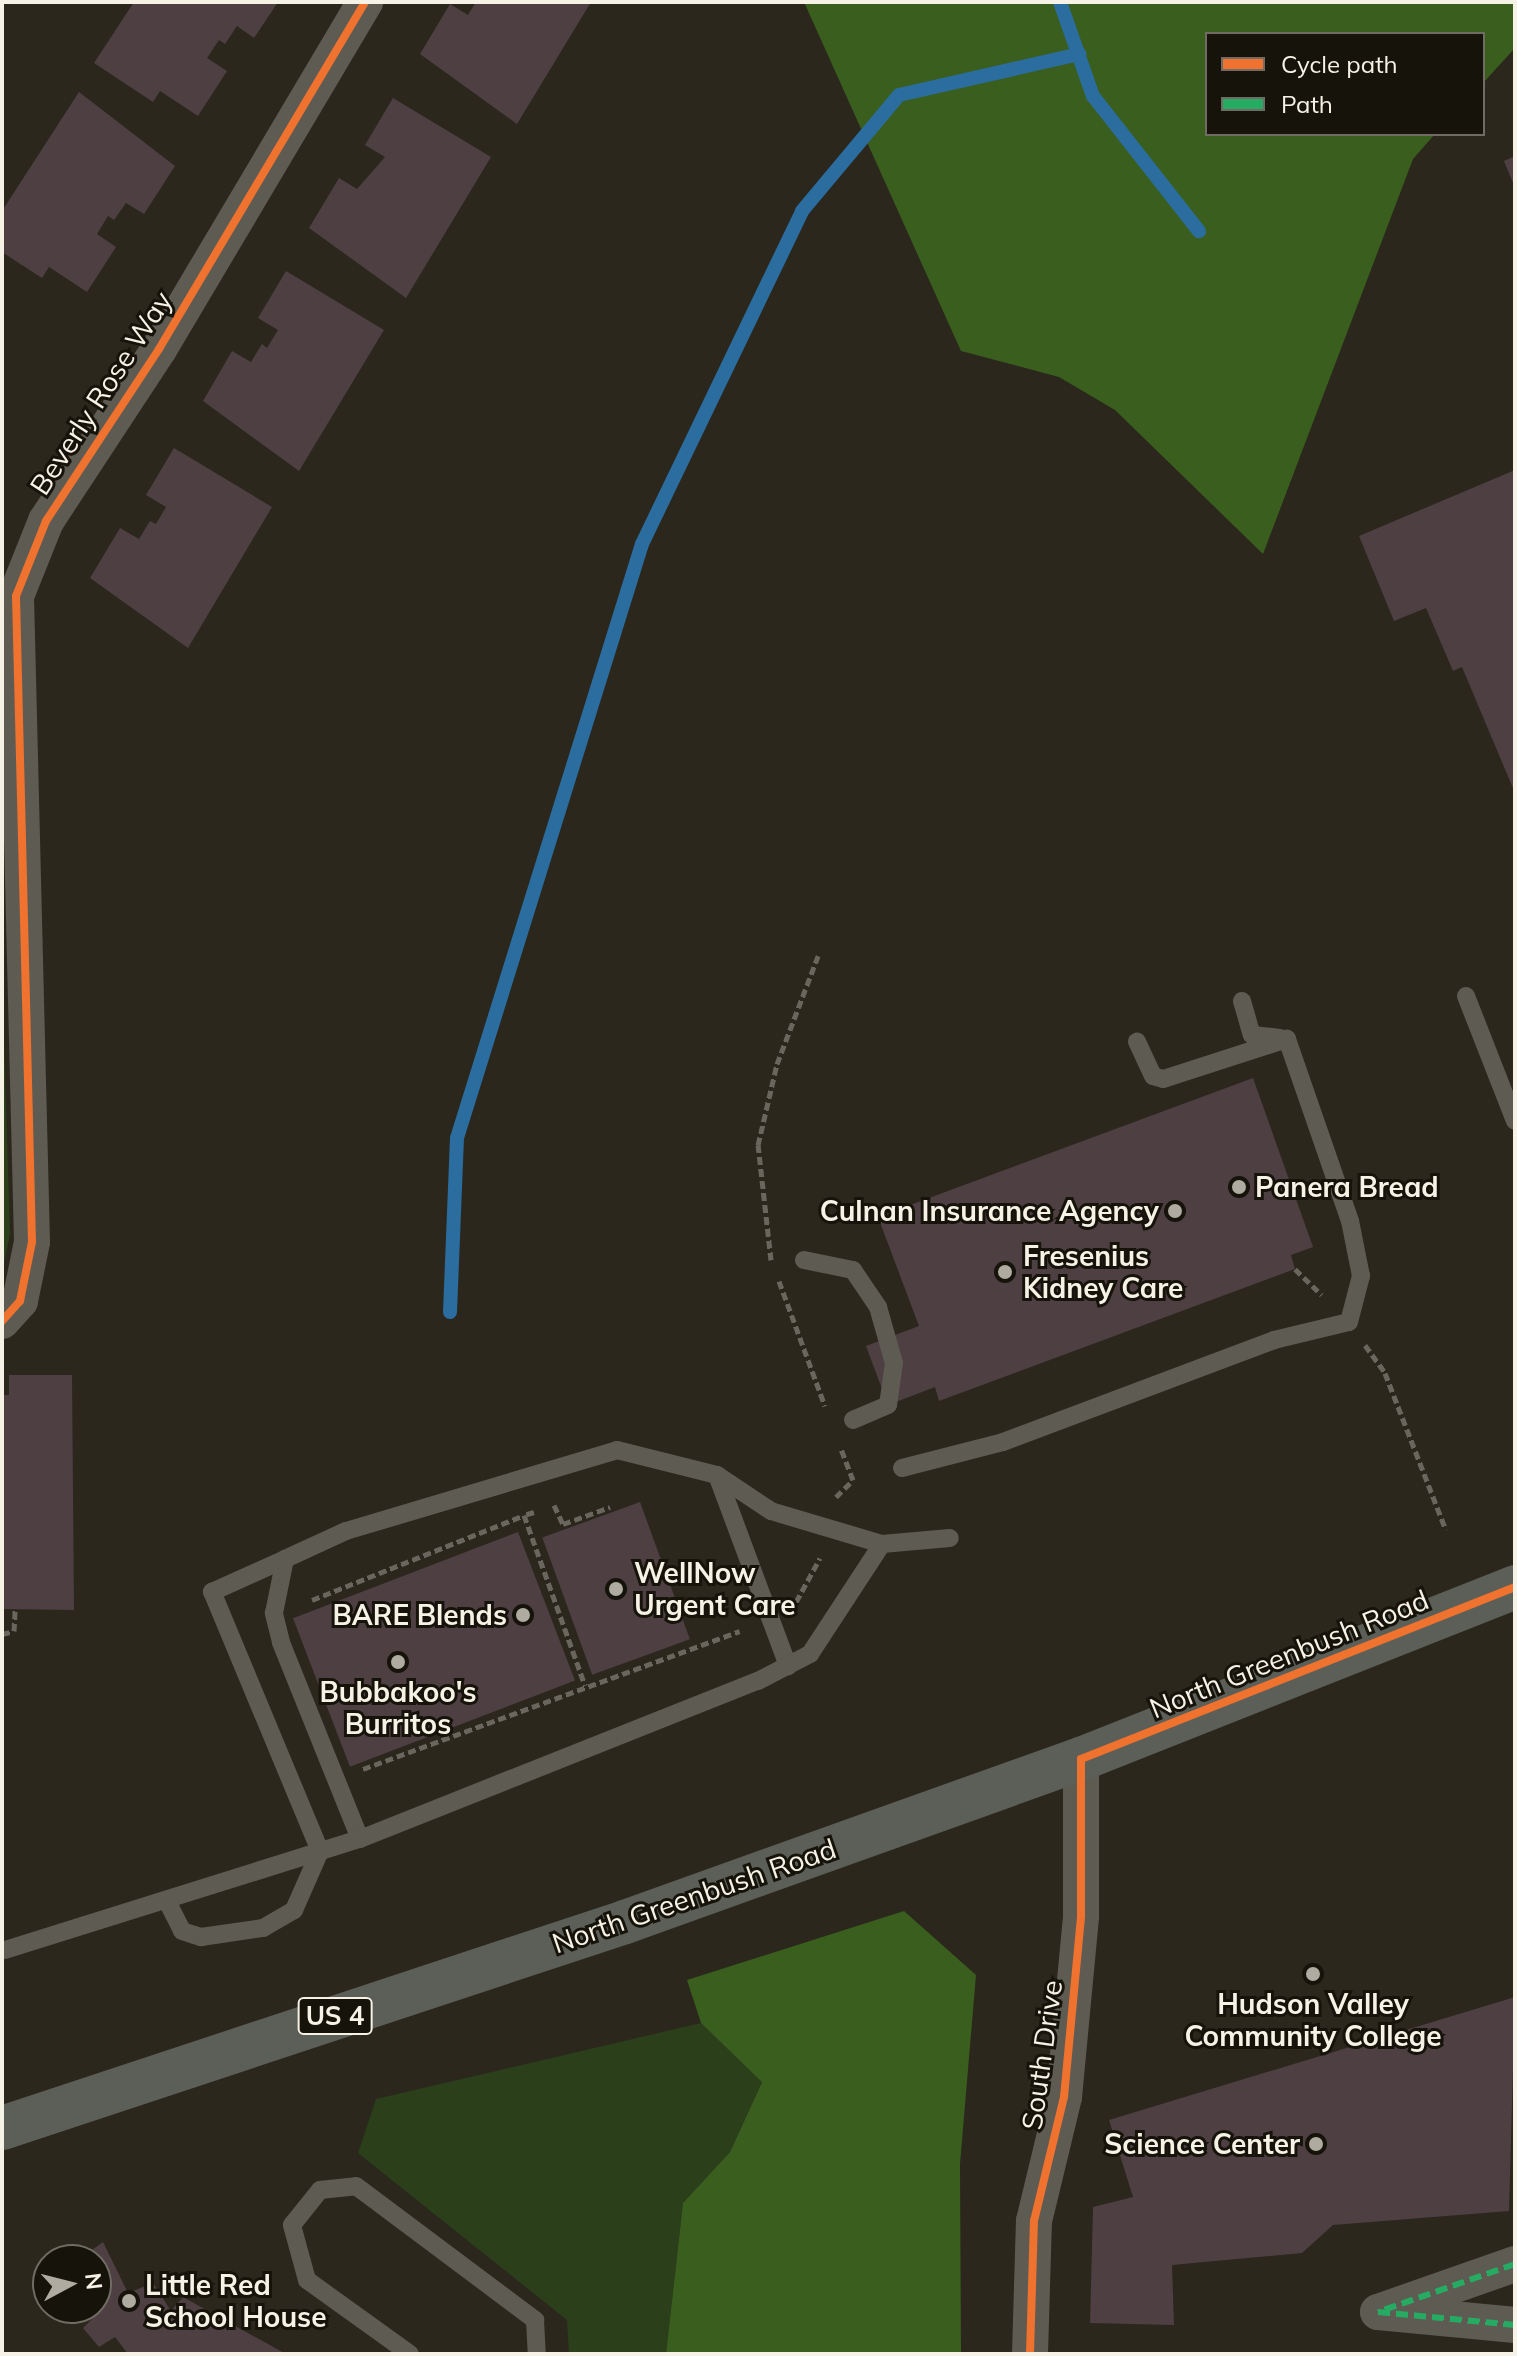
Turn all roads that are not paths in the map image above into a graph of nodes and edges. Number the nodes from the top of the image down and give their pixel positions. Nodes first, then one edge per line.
1 (365, 2) edge
2 (1466, 996) dead end
3 (1242, 1001) dead end
4 (1287, 1039) junction
5 (1137, 1042) dead end
6 (1515, 1121) edge
7 (804, 1260) dead end
8 (2, 1321) edge
9 (853, 1420) dead end
10 (902, 1468) dead end
11 (717, 1475) junction
12 (950, 1538) dead end
13 (882, 1544) junction
14 (285, 1559) junction
15 (1514, 1588) edge
16 (788, 1666) junction
17 (1081, 1759) junction
18 (360, 1839) junction
19 (320, 1851) junction
20 (168, 1903) junction
21 (5, 1950) dead end
22 (2, 2128) edge
23 (1515, 2264) edge
24 (1515, 2325) edge
25 (410, 2354) edge
26 (537, 2354) edge
27 (1030, 2354) edge

1 - 8 street, Beverly Rose Way
2 - 6 lane
3 - 4 lane
4 - 5 lane
4 - 10 lane
7 - 9 lane
11 - 13 lane
11 - 14 lane
11 - 16 lane
12 - 13 lane
13 - 16 lane
14 - 18 lane
14 - 19 lane
15 - 17 main road, North Greenbush Road / US 4
16 - 18 lane
17 - 22 main road, North Greenbush Road / US 4
17 - 27 street, South Drive
18 - 19 lane
19 - 20 lane
19 - 20 lane
20 - 21 lane
23 - 24 street
25 - 26 lane

